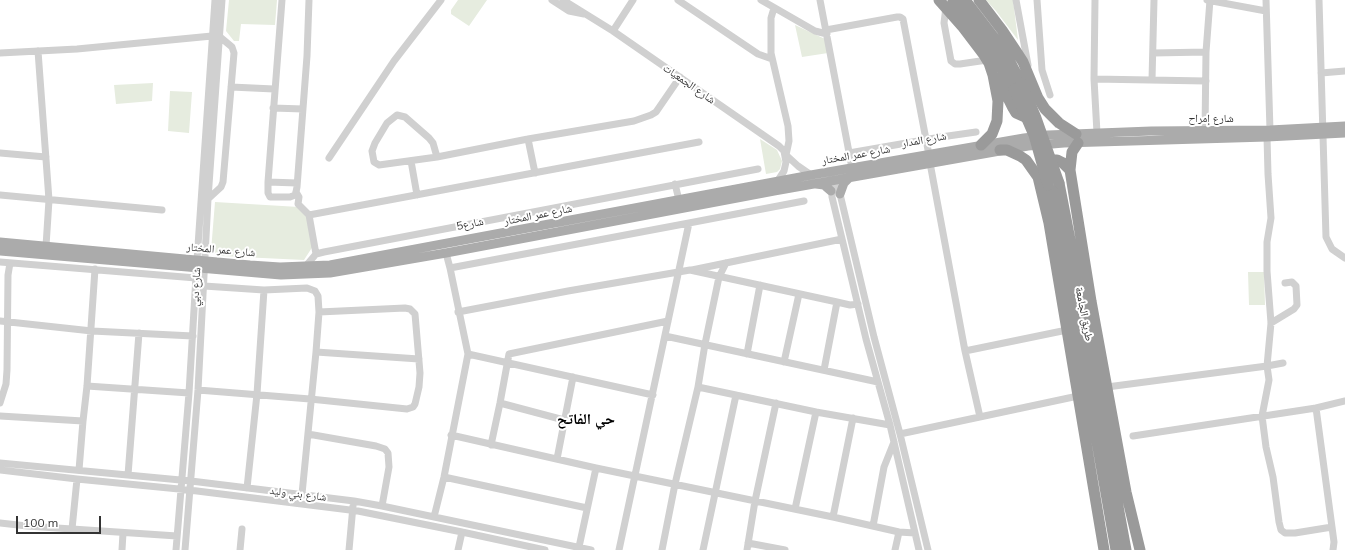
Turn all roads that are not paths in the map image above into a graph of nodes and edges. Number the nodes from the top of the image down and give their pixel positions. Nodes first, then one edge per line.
1 (215, 0) edge
2 (222, 0) edge
3 (282, 0) edge
4 (309, 0) edge
5 (440, 0) edge
6 (552, 0) edge
7 (563, 0) edge
8 (633, 0) edge
9 (678, 0) edge
10 (760, 0) edge
11 (820, 0) edge
12 (964, 0) edge
13 (979, 0) edge
14 (1016, 0) edge
15 (1038, 0) edge
16 (1095, 0) edge
17 (1154, 0) edge
18 (1209, 0) edge
19 (1266, 0) edge
20 (1319, 0) edge
21 (946, 2) edge
22 (574, 3) edge
23 (774, 8) junction
24 (1266, 11) junction
25 (586, 14) junction
26 (613, 31) junction
27 (827, 32) junction
28 (216, 36) junction
29 (38, 51) junction
30 (1206, 52) junction
31 (0, 53) edge
32 (1153, 53) junction
33 (772, 59) junction
34 (987, 60) junction
35 (1345, 71) edge
36 (1321, 73) junction
37 (993, 75) junction
38 (680, 77) junction
39 (1094, 79) junction
40 (1152, 80) junction
41 (1206, 81) junction
42 (1021, 82) junction
43 (231, 87) junction
44 (274, 89) junction
45 (1050, 95) dead end
46 (1043, 106) junction
47 (273, 108) junction
48 (303, 109) junction
49 (1345, 126) edge
50 (1323, 130) junction
51 (976, 132) dead end
52 (1205, 132) junction
53 (1097, 133) junction
54 (1345, 133) edge
55 (1268, 134) junction
56 (528, 139) junction
57 (927, 139) junction
58 (1077, 139) junction
59 (699, 142) dead end
60 (981, 145) junction
61 (1000, 150) junction
62 (0, 153) edge
63 (849, 153) junction
64 (786, 155) junction
65 (46, 157) junction
66 (437, 157) junction
67 (329, 158) dead end
68 (930, 159) junction
69 (411, 161) junction
70 (758, 169) dead end
71 (1070, 170) junction
72 (534, 173) junction
73 (851, 173) junction
74 (832, 176) junction
75 (1038, 177) junction
76 (812, 180) junction
77 (268, 182) junction
78 (776, 182) junction
79 (297, 183) junction
80 (675, 184) junction
81 (1054, 184) junction
82 (296, 192) junction
83 (836, 192) junction
84 (0, 195) edge
85 (417, 195) junction
86 (208, 199) junction
87 (49, 200) junction
88 (679, 200) junction
89 (804, 200) dead end
90 (162, 210) dead end
91 (309, 215) junction
92 (689, 223) junction
93 (842, 239) junction
94 (0, 242) edge
95 (46, 246) junction
96 (0, 251) edge
97 (1345, 252) edge
98 (446, 253) junction
99 (316, 254) junction
100 (1336, 254) junction
101 (1345, 258) edge
102 (0, 262) edge
103 (10, 263) junction
104 (726, 263) junction
105 (201, 265) junction
106 (305, 267) junction
107 (450, 268) junction
108 (95, 269) junction
109 (690, 270) junction
110 (678, 272) junction
111 (719, 277) junction
112 (196, 278) junction
113 (1285, 283) dead end
114 (760, 285) junction
115 (204, 286) junction
116 (264, 290) junction
117 (799, 294) junction
118 (837, 302) junction
119 (858, 304) junction
120 (319, 312) junction
121 (458, 312) junction
122 (4, 321) edge
123 (668, 321) junction
124 (1271, 323) junction
125 (1067, 330) junction
126 (92, 331) junction
127 (139, 333) junction
128 (193, 336) junction
129 (665, 336) junction
130 (874, 337) junction
131 (866, 339) junction
132 (705, 344) junction
133 (965, 351) junction
134 (316, 352) junction
135 (468, 354) junction
136 (746, 354) junction
137 (419, 359) junction
138 (784, 362) junction
139 (508, 363) junction
140 (1283, 363) dead end
141 (1267, 366) junction
142 (824, 370) junction
143 (573, 377) junction
144 (878, 382) junction
145 (87, 386) junction
146 (1102, 386) junction
147 (698, 387) junction
148 (134, 389) junction
149 (198, 390) junction
150 (189, 393) junction
151 (257, 394) junction
152 (653, 395) junction
153 (736, 395) junction
154 (1078, 396) junction
155 (310, 399) junction
156 (1345, 401) edge
157 (0, 403) edge
158 (500, 403) junction
159 (776, 403) junction
160 (1316, 408) junction
161 (816, 412) junction
162 (0, 416) edge
163 (1262, 416) junction
164 (980, 417) junction
165 (853, 418) junction
166 (564, 420) junction
167 (83, 421) junction
168 (890, 425) junction
169 (308, 434) junction
170 (900, 434) junction
171 (451, 435) junction
172 (1133, 436) dead end
173 (894, 442) junction
174 (491, 445) junction
175 (557, 459) junction
176 (0, 463) edge
177 (596, 468) junction
178 (0, 470) edge
179 (79, 470) junction
180 (128, 475) junction
181 (634, 476) junction
182 (444, 477) junction
183 (77, 479) junction
184 (182, 480) junction
185 (191, 481) junction
186 (675, 484) junction
187 (913, 486) junction
188 (247, 488) junction
189 (905, 488) junction
190 (182, 489) junction
191 (190, 490) junction
192 (715, 493) junction
193 (302, 494) junction
194 (354, 501) junction
195 (755, 501) junction
196 (382, 506) junction
197 (587, 508) junction
198 (795, 509) junction
199 (353, 511) junction
200 (434, 517) junction
201 (833, 517) junction
202 (0, 523) edge
203 (874, 526) junction
204 (1332, 527) junction
205 (72, 529) junction
206 (242, 529) dead end
207 (462, 532) junction
208 (898, 532) junction
209 (123, 533) junction
210 (915, 533) junction
211 (177, 536) junction
212 (747, 546) edge
213 (579, 547) junction
214 (531, 549) edge
215 (122, 550) edge
216 (176, 550) edge
217 (185, 550) edge
218 (240, 550) edge
219 (351, 550) edge
220 (458, 550) edge
221 (546, 550) edge
222 (591, 550) edge
223 (619, 550) edge
224 (662, 550) edge
225 (703, 550) edge
226 (785, 550) edge
227 (895, 550) edge
228 (918, 550) edge
229 (928, 550) edge
230 (1104, 550) edge
231 (1116, 550) edge
232 (1126, 550) edge
233 (1140, 550) edge
234 (1333, 550) edge

1 - 28 street, شارع دبي
2 - 28 street, شارع دبي
3 - 44 street
4 - 48 street
5 - 67 street
6 - 25 street
7 - 22 street, شارع الجمعيات
8 - 26 street
9 - 33 street
10 - 23 street
11 - 27 street
12 - 42 highway
13 - 42 highway
14 - 42 street
15 - 45 street
16 - 39 street
17 - 32 street
18 - 24 street
18 - 30 street
19 - 24 street
20 - 36 street
21 - 34 highway
21 - 34 street
21 - 42 highway
22 - 25 street, شارع الجمعيات
23 - 27 street
23 - 33 street
24 - 55 street
25 - 26 street, شارع الجمعيات
26 - 38 street, شارع الجمعيات
27 - 57 street
27 - 63 street
28 - 29 street
28 - 43 street
28 - 86 street, شارع دبي
28 - 105 street, شارع دبي
29 - 31 street
29 - 65 street
30 - 32 street
30 - 41 street
32 - 40 street
33 - 64 street
34 - 37 highway
35 - 36 street
36 - 50 street
37 - 46 highway
37 - 60 highway
38 - 56 street
38 - 64 street, شارع الجمعيات
39 - 40 street
39 - 53 street
40 - 41 street
41 - 52 street
42 - 46 highway
42 - 81 highway, bridge
43 - 44 street
43 - 86 street
44 - 47 street
46 - 58 highway
47 - 48 street
47 - 77 street
48 - 79 street
49 - 50 main road, شارع إمراح
50 - 54 main road, شارع إمراح
50 - 55 main road, شارع إمراح
50 - 100 street
51 - 57 street, شارع المدار
52 - 53 main road, شارع إمراح
52 - 55 main road, شارع إمراح
53 - 58 main road, شارع إمراح
55 - 58 main road, شارع إمراح
55 - 124 street
56 - 66 street
56 - 72 street
57 - 63 street, شارع المدار
57 - 68 street
58 - 60 main road, شارع عمر المختار
58 - 61 main road, شارع عمر المختار
58 - 71 highway
59 - 72 street
60 - 68 main road, شارع عمر المختار
61 - 68 main road, شارع عمر المختار
61 - 75 highway
62 - 65 street
63 - 73 street
64 - 76 street, شارع الجمعيات
64 - 78 street
65 - 87 street
66 - 69 street
66 - 69 street
68 - 73 main road, شارع عمر المختار
68 - 133 street
69 - 85 street
70 - 80 street, شارع5
71 - 75 highway
71 - 146 highway
72 - 85 street
73 - 74 main road, شارع عمر المختار
73 - 83 main road
74 - 76 main road, شارع عمر المختار
74 - 83 street
75 - 125 highway
76 - 78 main road, شارع عمر المختار
76 - 83 main road
76 - 98 main road
77 - 79 street
77 - 82 street
78 - 88 main road, شارع عمر المختار
79 - 82 street
80 - 88 street
80 - 99 street, شارع5
81 - 146 highway, طريق الجامعة
81 - 231 highway
82 - 91 street
83 - 93 street
83 - 130 street
84 - 87 street
85 - 91 street
86 - 105 street, شارع دبي
87 - 90 street
87 - 95 street
88 - 106 main road, شارع عمر المختار
89 - 92 street
91 - 99 street
92 - 107 street
92 - 110 street
93 - 104 street
93 - 119 street
94 - 95 main road, شارع عمر المختار
95 - 105 main road, شارع عمر المختار
96 - 105 main road
97 - 100 street
98 - 105 main road
98 - 107 street
99 - 106 street
100 - 101 street
102 - 103 street
103 - 108 street
103 - 122 street
104 - 109 street
104 - 111 street
105 - 106 main road, شارع عمر المختار
105 - 112 street, شارع دبي
105 - 115 street, شارع دبي
107 - 121 street
108 - 112 street
108 - 126 street
109 - 110 street
109 - 111 street
110 - 121 street
110 - 123 street
111 - 114 street
111 - 132 street
112 - 128 street, شارع دبي
113 - 124 street
114 - 117 street
114 - 136 street
115 - 116 street
115 - 149 street, شارع دبي
116 - 120 street
116 - 151 street
117 - 118 street
117 - 138 street
118 - 119 street
118 - 142 street
119 - 131 street
120 - 134 street
120 - 137 street
121 - 135 street
122 - 126 street
122 - 157 street
123 - 129 street
123 - 139 street
124 - 141 street
125 - 133 street
125 - 154 highway
126 - 127 street
126 - 145 street
127 - 128 street
127 - 148 street
128 - 150 street, شارع دبي
129 - 132 street
129 - 152 street
130 - 131 street
130 - 170 street
131 - 144 street
132 - 136 street
132 - 147 street
133 - 164 street
134 - 137 street
134 - 155 street
135 - 139 street
135 - 171 street
136 - 138 street
137 - 155 street
138 - 142 street
139 - 143 street
139 - 158 street
140 - 141 street
141 - 146 street
141 - 163 street
142 - 144 street
143 - 152 street
143 - 166 street
144 - 168 street
145 - 148 street
145 - 167 street
146 - 232 highway, طريق الجامعة
146 - 233 highway
147 - 153 street
147 - 186 street
148 - 150 street
148 - 180 street
149 - 151 street
149 - 185 street, شارع دبي
150 - 184 street, شارع دبي
151 - 155 street
151 - 188 street
152 - 181 street
153 - 159 street
153 - 192 street
154 - 164 street
154 - 230 highway
155 - 169 street
156 - 160 street
158 - 166 street
158 - 174 street
159 - 161 street
159 - 195 street
160 - 163 street
160 - 204 street
161 - 165 street
161 - 198 street
162 - 167 street
163 - 172 street
163 - 204 street
164 - 170 street
165 - 168 street
165 - 201 street
166 - 175 street
167 - 179 street
168 - 173 street
169 - 193 street
169 - 196 street
170 - 187 street
171 - 174 street
171 - 182 street
173 - 189 street
173 - 203 street
174 - 175 street
175 - 177 street
176 - 179 street, شارع بني وليد
177 - 181 street
177 - 197 street
178 - 183 street, شارع بني وليد
179 - 180 street, شارع بني وليد
180 - 184 street, شارع بني وليد
181 - 186 street
181 - 223 street
182 - 197 street
182 - 200 street
183 - 190 street, شارع بني وليد
183 - 205 street
184 - 185 street, شارع بني وليد
184 - 190 street, شارع دبي
185 - 188 street, شارع بني وليد
185 - 191 street, شارع دبي
186 - 192 street
186 - 224 street
187 - 189 street
187 - 229 street
188 - 193 street, شارع بني وليد
189 - 210 street
190 - 191 street, شارع بني وليد
190 - 211 street, شارع دبي
191 - 199 street, شارع بني وليد
191 - 217 street, شارع دبي
192 - 195 street
192 - 225 street
193 - 194 street, شارع بني وليد
194 - 196 street, شارع بني وليد
194 - 199 street
195 - 198 street
195 - 212 street
196 - 200 street, شارع بني وليد
197 - 213 street
198 - 201 street
199 - 207 street, شارع بني وليد
199 - 219 street
200 - 213 street, شارع بني وليد
201 - 203 street
202 - 205 street
203 - 208 street
204 - 234 street
205 - 209 street
206 - 218 street
207 - 214 street, شارع بني وليد
207 - 220 street
208 - 210 street
208 - 227 street
209 - 211 street
209 - 215 street
210 - 228 street
211 - 216 street, شارع دبي
212 - 226 street
213 - 222 street, شارع بني وليد
214 - 221 street, شارع بني وليد

